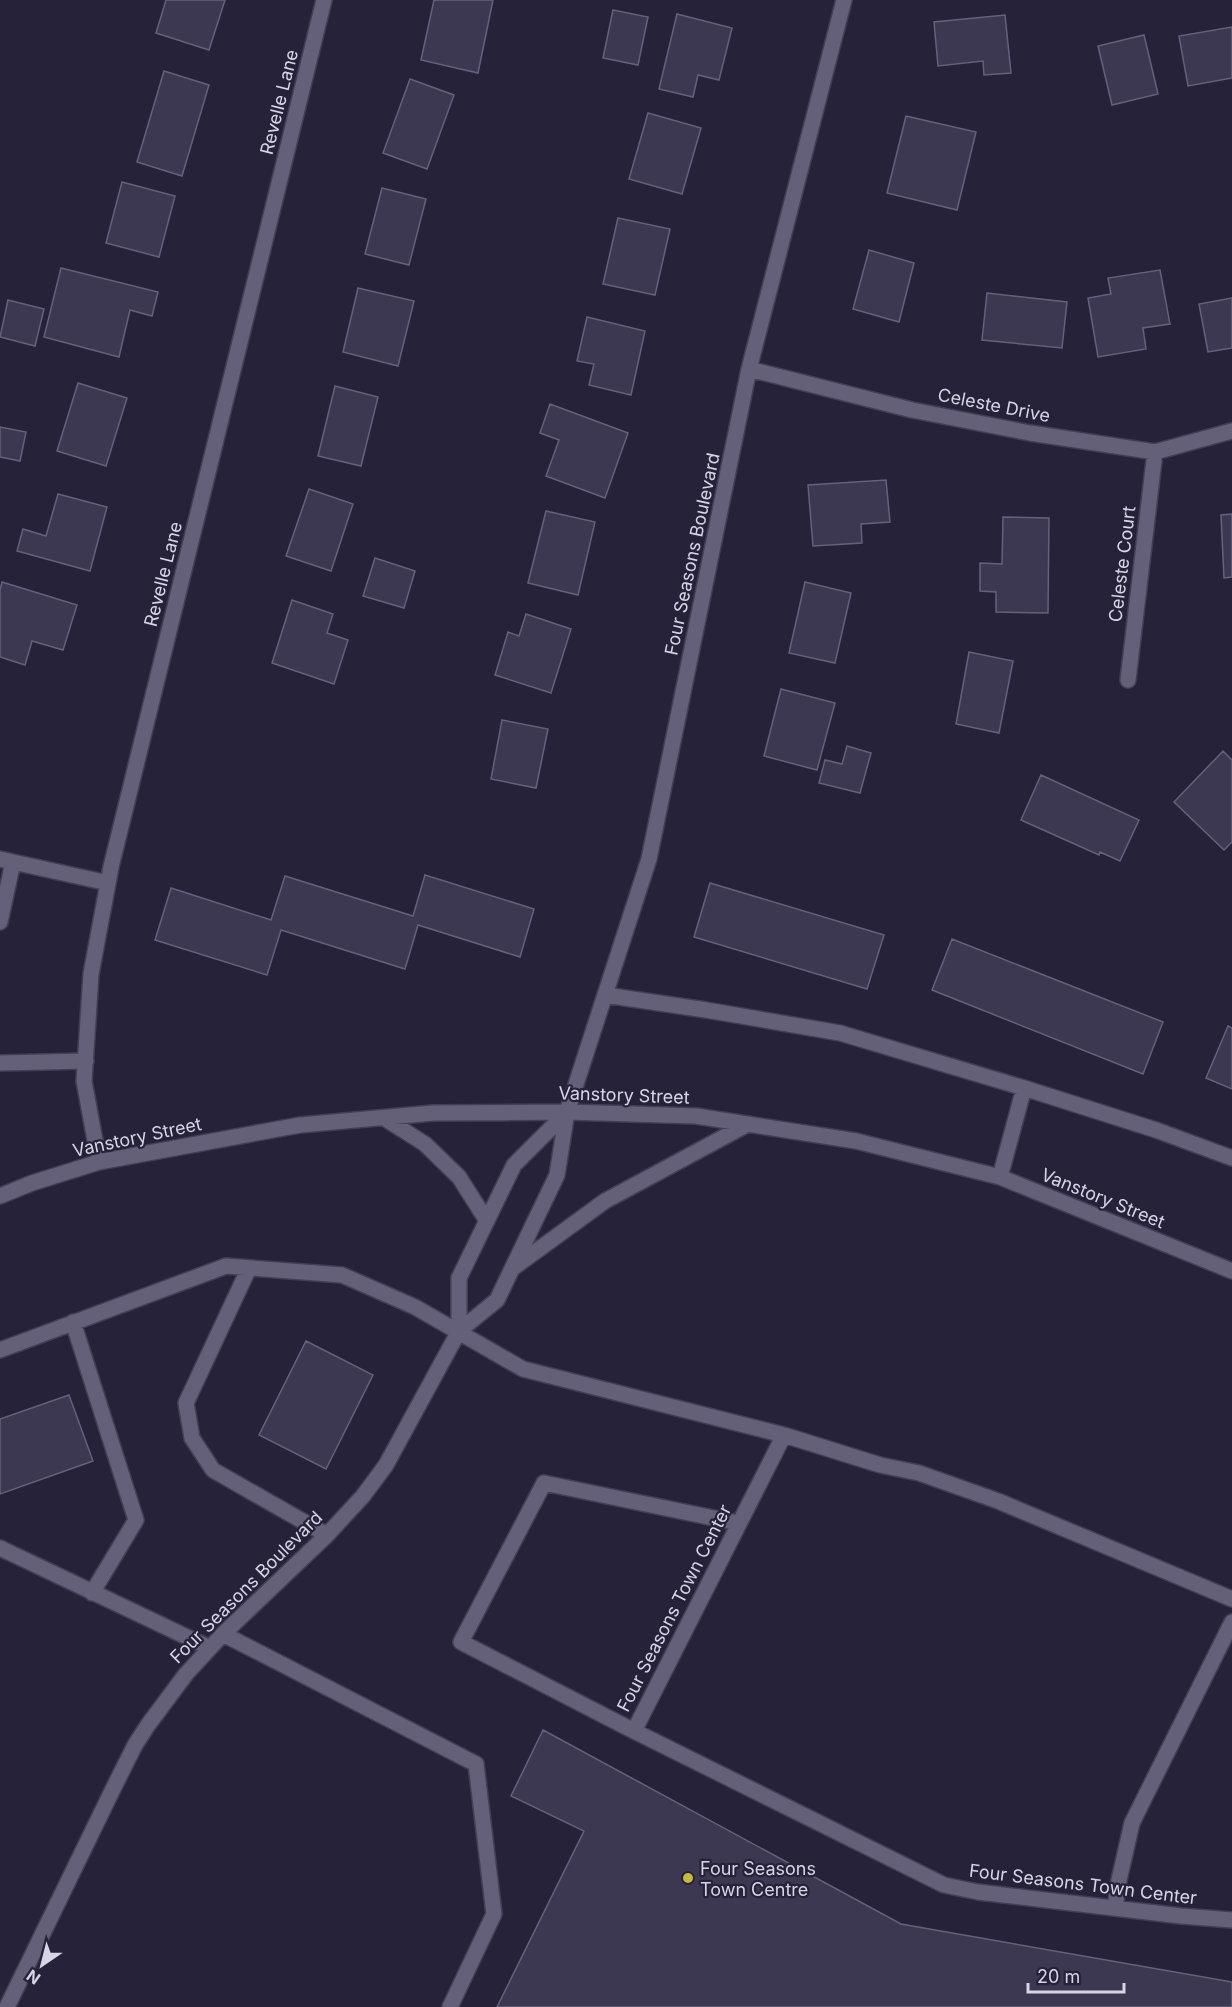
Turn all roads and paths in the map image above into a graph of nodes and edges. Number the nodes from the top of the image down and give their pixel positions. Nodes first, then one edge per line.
1 (324, 0) edge
2 (844, 0) edge
3 (749, 369) junction
4 (1232, 430) edge
5 (1155, 452) junction
6 (1128, 680) dead end
7 (7, 860) edge
8 (108, 883) junction
9 (0, 922) edge
10 (605, 995) junction
11 (86, 1061) junction
12 (0, 1063) edge
13 (1024, 1088) junction
14 (567, 1112) junction
15 (384, 1118) junction
16 (748, 1124) junction
17 (1232, 1158) edge
18 (99, 1162) junction
19 (1000, 1177) junction
20 (0, 1196) edge
21 (487, 1221) junction
22 (249, 1268) junction
23 (512, 1269) junction
24 (1232, 1271) edge
25 (72, 1322) junction
26 (459, 1331) junction
27 (0, 1350) edge
28 (784, 1436) junction
29 (738, 1523) junction
30 (327, 1535) junction
31 (0, 1548) edge
32 (92, 1593) junction
33 (1232, 1599) edge
34 (1232, 1622) edge
35 (223, 1634) junction
36 (210, 1648) junction
37 (634, 1731) junction
38 (1115, 1908) junction
39 (1232, 1920) edge
40 (7, 2007) edge
41 (450, 2007) edge

1 - 8 street, Revelle Lane
2 - 3 street, Four Seasons Boulevard
3 - 5 street, Celeste Drive
3 - 10 street, Four Seasons Boulevard
4 - 5 street, Celeste Drive
5 - 6 street, Celeste Court
7 - 8 street
7 - 9 street
8 - 11 street, Revelle Lane
10 - 13 street
10 - 14 street, Four Seasons Boulevard
11 - 12 street
11 - 18 street, Revelle Lane
13 - 17 street
13 - 19 street
14 - 15 street, Vanstory Street
14 - 16 street, Vanstory Street
14 - 21 street, Four Seasons Boulevard
14 - 23 street, Four Seasons Boulevard
15 - 18 street, Vanstory Street
15 - 21 street
16 - 19 street, Vanstory Street
16 - 23 street
18 - 20 street, Vanstory Street
19 - 24 street, Vanstory Street
21 - 26 street, Four Seasons Boulevard
22 - 25 street
22 - 26 street
22 - 30 street
23 - 26 street, Four Seasons Boulevard
25 - 27 street
25 - 32 street
26 - 28 street
26 - 30 street, Four Seasons Boulevard
28 - 29 street, Four Seasons Town Center
28 - 33 street
29 - 37 street, Four Seasons Town Center
29 - 37 street
30 - 35 street, Four Seasons Boulevard
31 - 32 street
32 - 36 street
34 - 38 street
35 - 36 street, Four Seasons Boulevard
35 - 41 street
36 - 40 street, Four Seasons Boulevard
37 - 38 street, Four Seasons Town Center
38 - 39 street, Four Seasons Town Center

